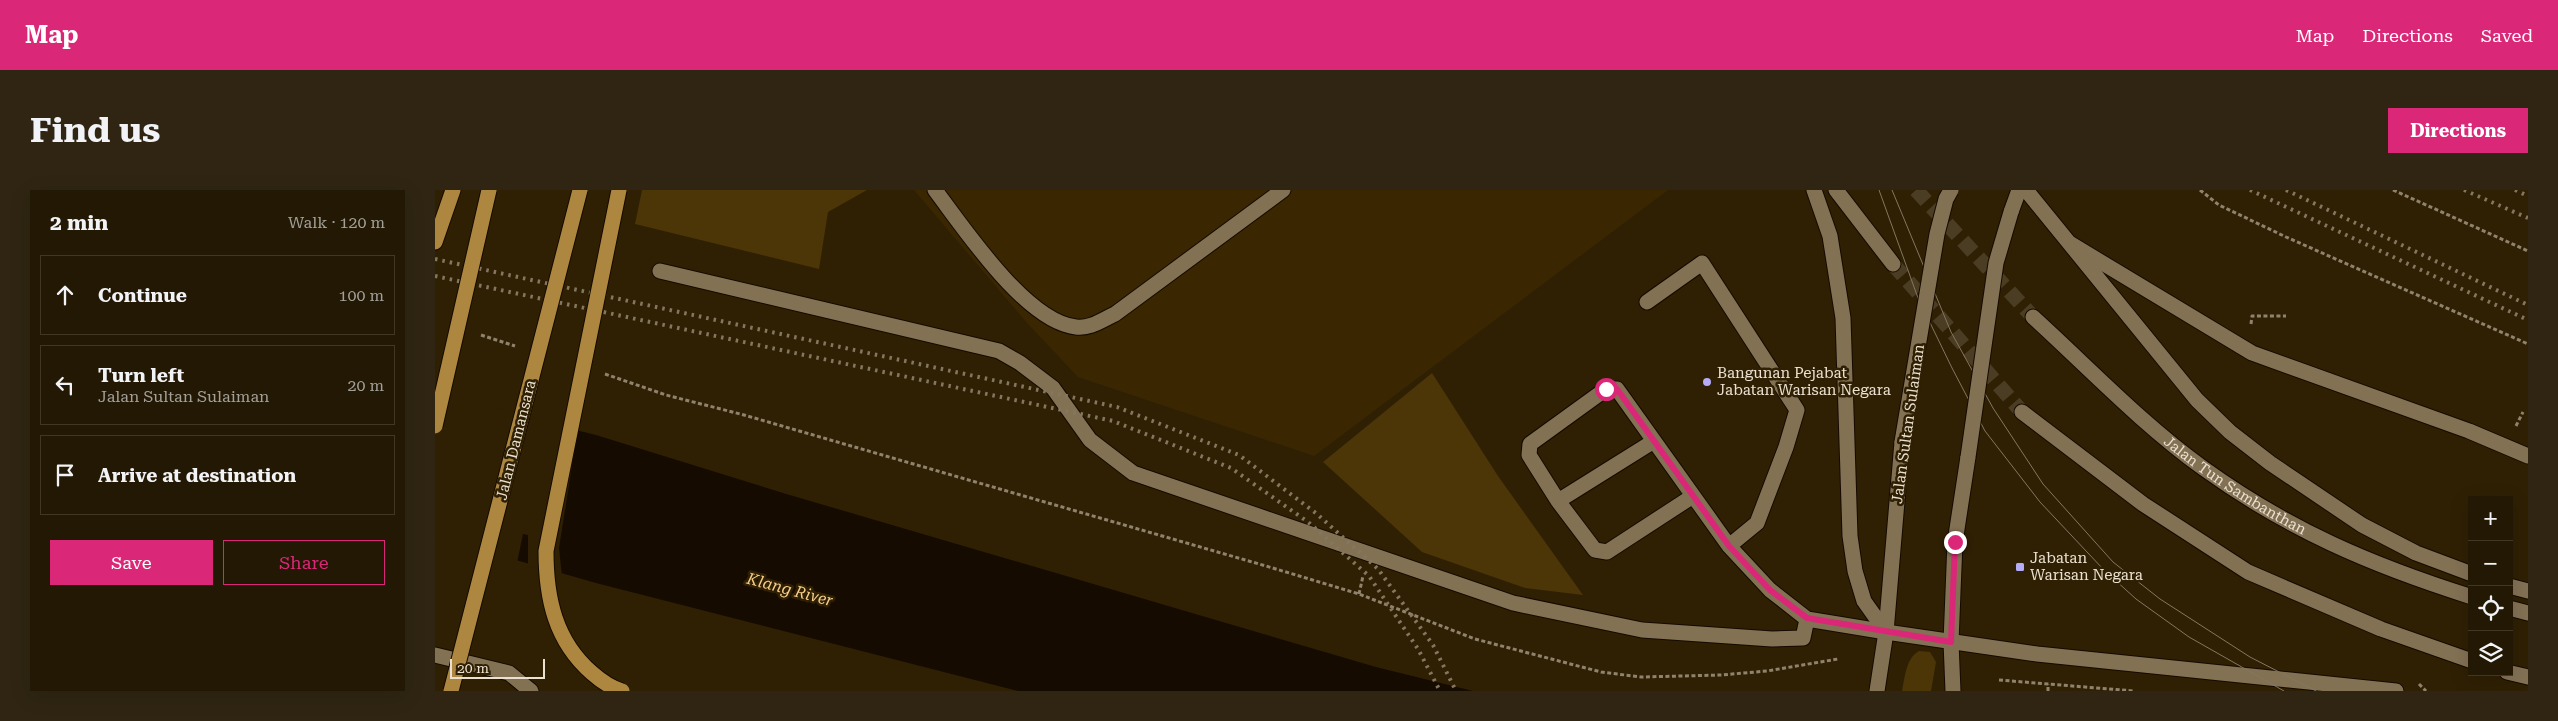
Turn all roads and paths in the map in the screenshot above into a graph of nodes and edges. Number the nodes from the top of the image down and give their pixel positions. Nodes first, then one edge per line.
1 (453, 190) edge
2 (489, 190) edge
3 (580, 190) edge
4 (619, 190) edge
5 (935, 190) edge
6 (1283, 190) edge
7 (1814, 190) edge
8 (1836, 190) edge
9 (1951, 190) edge
10 (2019, 190) edge
11 (2026, 190) edge
12 (2200, 190) edge
13 (2393, 190) edge
14 (435, 242) edge
15 (2071, 244) junction
16 (2528, 251) edge
17 (1893, 264) tunnel mouth
18 (660, 271) dead end
19 (1647, 302) dead end
20 (2252, 316) dead end
21 (2286, 316) dead end
22 (2033, 318) tunnel mouth
23 (473, 333) dead end
24 (2528, 344) edge
25 (519, 347) dead end
26 (599, 372) dead end
27 (2022, 412) tunnel mouth
28 (2523, 412) dead end
29 (435, 426) edge
30 (2515, 428) dead end
31 (1653, 441) junction
32 (2528, 456) edge
33 (1693, 496) junction
34 (1558, 502) junction
35 (1729, 546) junction
36 (2468, 572) edge
37 (2513, 587) edge
38 (2528, 591) edge
39 (2468, 596) edge
40 (2513, 609) edge
41 (2528, 612) edge
42 (1807, 618) junction
43 (1886, 632) junction
44 (1951, 642) junction
45 (435, 655) edge
46 (1838, 660) dead end
47 (2468, 660) edge
48 (2513, 673) edge
49 (2528, 677) edge
50 (1999, 680) dead end
51 (1878, 684) edge
52 (2048, 684) junction
53 (451, 691) edge
54 (531, 691) edge
55 (622, 691) edge
56 (1953, 691) edge
57 (2047, 691) edge
58 (2133, 691) edge
59 (2396, 691) edge

1 - 14 main road
2 - 29 main road, bridge
3 - 53 main road, Jalan Damansara, bridge
4 - 55 main road, bridge
5 - 6 main road
7 - 43 main road
8 - 17 main road
9 - 43 main road, Jalan Sultan Sulaiman, bridge
10 - 44 main road, bridge
11 - 15 main road
12 - 24 path
13 - 16 path
15 - 32 main road
15 - 36 main road
18 - 42 main road
19 - 35 main road
20 - 21 path
22 - 39 main road, Jalan Tun Sambanthan
23 - 25 path
26 - 46 path
27 - 47 main road
28 - 30 path
31 - 33 main road
31 - 34 main road
31 - 34 main road
33 - 34 main road
33 - 35 main road
35 - 42 main road
37 - 38 main road
40 - 41 main road
42 - 43 main road
43 - 44 main road
43 - 51 main road, Jalan Sultan Sulaiman
44 - 56 main road
44 - 59 main road
45 - 54 main road
48 - 49 main road
50 - 52 path
52 - 57 path
52 - 58 path

